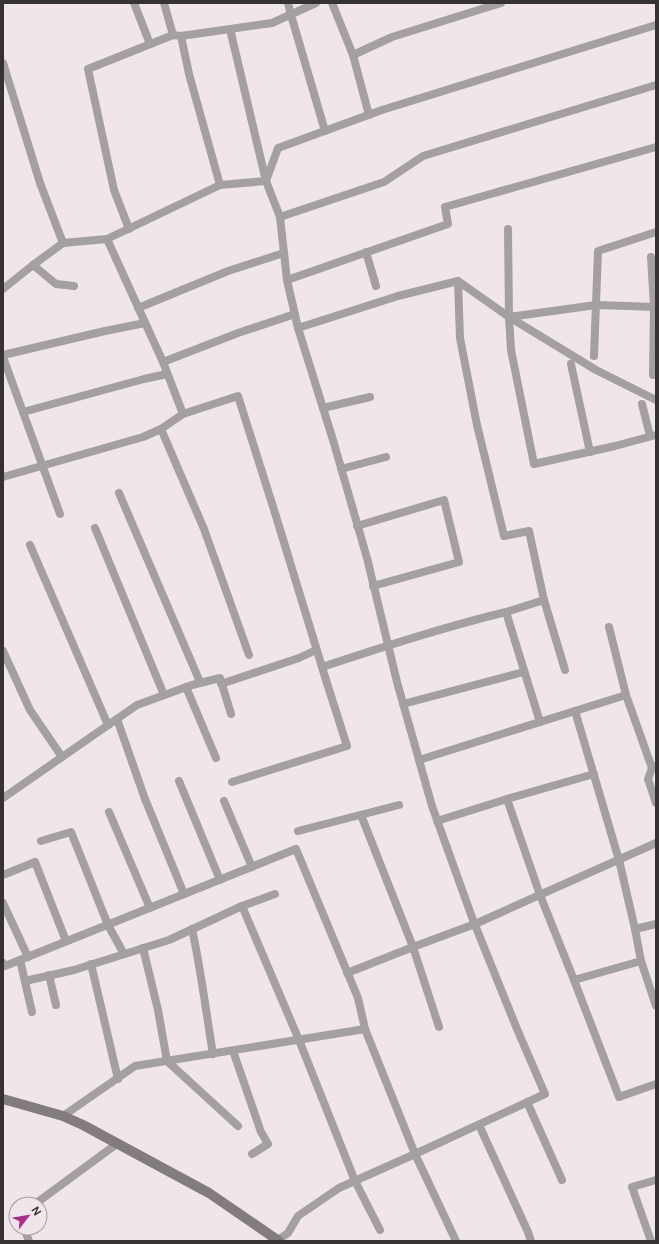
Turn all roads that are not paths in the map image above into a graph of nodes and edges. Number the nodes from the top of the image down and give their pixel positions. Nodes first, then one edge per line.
1 (134, 3) edge
2 (164, 3) edge
3 (288, 3) edge
4 (316, 3) edge
5 (332, 3) edge
6 (501, 3) edge
7 (291, 15) junction
8 (656, 25) edge
9 (230, 29) junction
10 (177, 36) junction
11 (150, 44) junction
12 (353, 54) junction
13 (3, 63) edge
14 (656, 85) edge
15 (369, 115) junction
16 (325, 131) junction
17 (656, 147) edge
18 (266, 182) junction
19 (220, 185) junction
20 (280, 217) junction
21 (129, 228) junction
22 (508, 229) dead end
23 (656, 232) edge
24 (107, 239) junction
25 (63, 243) junction
26 (366, 252) junction
27 (284, 253) junction
28 (651, 257) dead end
29 (33, 265) junction
30 (287, 280) junction
31 (458, 281) junction
32 (74, 286) dead end
33 (376, 286) dead end
34 (3, 289) edge
35 (596, 305) junction
36 (655, 307) edge
37 (138, 308) junction
38 (295, 314) junction
39 (509, 317) junction
40 (145, 323) junction
41 (298, 328) junction
42 (3, 356) edge
43 (594, 356) dead end
44 (163, 362) junction
45 (571, 364) dead end
46 (167, 374) junction
47 (653, 375) dead end
48 (370, 397) dead end
49 (656, 400) edge
50 (642, 404) dead end
51 (323, 408) junction
52 (23, 412) junction
53 (182, 414) junction
54 (161, 429) junction
55 (653, 436) edge
56 (590, 452) junction
57 (386, 457) dead end
58 (43, 466) junction
59 (341, 469) junction
60 (3, 477) edge
61 (119, 493) dead end
62 (60, 514) dead end
63 (357, 526) junction
64 (95, 528) dead end
65 (30, 545) dead end
66 (373, 586) junction
67 (544, 600) junction
68 (506, 612) junction
69 (609, 627) dead end
70 (388, 646) junction
71 (316, 650) junction
72 (3, 651) edge
73 (249, 655) dead end
74 (322, 667) junction
75 (565, 670) dead end
76 (524, 672) junction
77 (200, 682) junction
78 (221, 684) junction
79 (186, 687) junction
80 (164, 695) junction
81 (626, 695) junction
82 (403, 704) junction
83 (575, 711) junction
84 (231, 714) dead end
85 (117, 719) junction
86 (540, 722) junction
87 (108, 725) junction
88 (62, 757) junction
89 (216, 758) dead end
90 (419, 760) junction
91 (654, 767) edge
92 (594, 774) junction
93 (179, 781) dead end
94 (232, 782) dead end
95 (3, 798) edge
96 (508, 799) junction
97 (224, 801) dead end
98 (656, 803) edge
99 (399, 805) dead end
100 (109, 812) dead end
101 (362, 815) junction
102 (437, 821) junction
103 (298, 831) dead end
104 (41, 841) dead end
105 (656, 844) edge
106 (619, 860) junction
107 (252, 867) junction
108 (3, 875) edge
109 (220, 880) junction
110 (184, 894) junction
111 (275, 894) dead end
112 (540, 895) junction
113 (3, 903) edge
114 (242, 906) junction
115 (150, 908) junction
116 (475, 924) junction
117 (656, 924) edge
118 (108, 925) junction
119 (192, 929) junction
120 (635, 929) junction
121 (66, 942) junction
122 (413, 947) junction
123 (142, 948) junction
124 (124, 954) junction
125 (28, 957) junction
126 (20, 960) junction
127 (641, 961) junction
128 (3, 963) edge
129 (91, 964) junction
130 (347, 973) junction
131 (50, 975) junction
132 (574, 980) junction
133 (24, 981) junction
134 (56, 1005) dead end
135 (656, 1006) edge
136 (32, 1012) dead end
137 (439, 1027) dead end
138 (365, 1029) junction
139 (299, 1040) junction
140 (233, 1050) junction
141 (213, 1054) junction
142 (167, 1061) junction
143 (118, 1079) junction
144 (656, 1084) edge
145 (3, 1099) edge
146 (528, 1102) junction
147 (63, 1116) junction
148 (479, 1125) junction
149 (238, 1126) dead end
150 (118, 1143) junction
151 (252, 1154) dead end
152 (415, 1154) junction
153 (562, 1180) dead end
154 (656, 1180) edge
155 (355, 1181) junction
156 (45, 1196) edge
157 (380, 1230) dead end
158 (278, 1241) edge
159 (456, 1241) edge
160 (531, 1241) edge
161 (651, 1241) edge

1 - 11 street
2 - 10 street
3 - 7 street
4 - 7 street
5 - 12 street
6 - 12 street
7 - 9 street
7 - 16 street
8 - 15 street
9 - 10 street
9 - 18 street
10 - 11 street
10 - 19 street
11 - 21 street
12 - 15 street
13 - 25 street
14 - 20 street
15 - 16 street
16 - 18 street
17 - 26 street
18 - 19 street
18 - 20 street
19 - 21 street
20 - 27 street
21 - 24 street
22 - 39 street
23 - 35 street
24 - 25 street
24 - 37 street
25 - 29 street
26 - 30 street
26 - 33 street
27 - 30 street
27 - 37 street
28 - 36 street
29 - 32 street
29 - 34 street
30 - 38 street
31 - 39 street
31 - 41 street
31 - 67 street
35 - 36 street
35 - 39 street
35 - 43 street
36 - 47 street
37 - 40 street
38 - 41 street
38 - 44 street
39 - 49 street
39 - 56 street
40 - 42 street
40 - 44 street
41 - 51 street
42 - 52 street
44 - 46 street
45 - 56 street
46 - 52 street
46 - 53 street
48 - 51 street
50 - 55 street
51 - 59 street
52 - 58 street
53 - 54 street
53 - 71 street
54 - 58 street
54 - 73 street
55 - 56 street
57 - 59 street
58 - 60 street
58 - 62 street
59 - 63 street
61 - 77 street
63 - 66 street
63 - 66 street
64 - 80 street
65 - 87 street
66 - 70 street
67 - 68 street
67 - 75 street
68 - 70 street
68 - 76 street
69 - 81 street
70 - 74 street
70 - 82 street
71 - 74 street
71 - 78 street
72 - 88 street
74 - 94 street
76 - 82 street
76 - 86 street
77 - 78 street
77 - 79 street
78 - 84 street
79 - 80 street
79 - 89 street
80 - 85 street
81 - 83 street
81 - 91 street
82 - 90 street
83 - 86 street
83 - 92 street
85 - 87 street
85 - 110 street
86 - 90 street
87 - 88 street
88 - 95 street
90 - 102 street
91 - 98 street
92 - 96 street
92 - 106 street
93 - 109 street
96 - 102 street
96 - 112 street
97 - 107 street
99 - 101 street
100 - 115 street
101 - 103 street
101 - 122 street
102 - 116 street
104 - 118 street
105 - 106 street
106 - 112 street
106 - 120 street
107 - 109 street
107 - 130 street
108 - 121 street
109 - 110 street
110 - 115 street
111 - 114 street
112 - 116 street
112 - 132 street
113 - 125 street
114 - 119 street
114 - 139 street
115 - 118 street
116 - 122 street
116 - 146 street
117 - 120 street
118 - 121 street
118 - 124 street
119 - 123 street
119 - 141 street
120 - 127 street
121 - 125 street
122 - 130 street
122 - 137 street
123 - 124 street
123 - 142 street
124 - 129 street
125 - 126 street
126 - 128 street
126 - 133 street
127 - 132 street
127 - 135 street
129 - 131 street
129 - 143 street
130 - 138 street
131 - 133 street
131 - 134 street
132 - 144 street
133 - 136 street
138 - 139 street
138 - 152 street
139 - 140 street
139 - 155 street
140 - 141 street
140 - 151 street
141 - 142 street
142 - 143 street
142 - 149 street
143 - 147 street
145 - 147 main road
146 - 148 street
146 - 153 street
147 - 150 main road
148 - 152 street
148 - 160 street
150 - 156 street
150 - 158 main road
152 - 155 street
152 - 159 street
154 - 161 street
155 - 157 street
155 - 158 street

